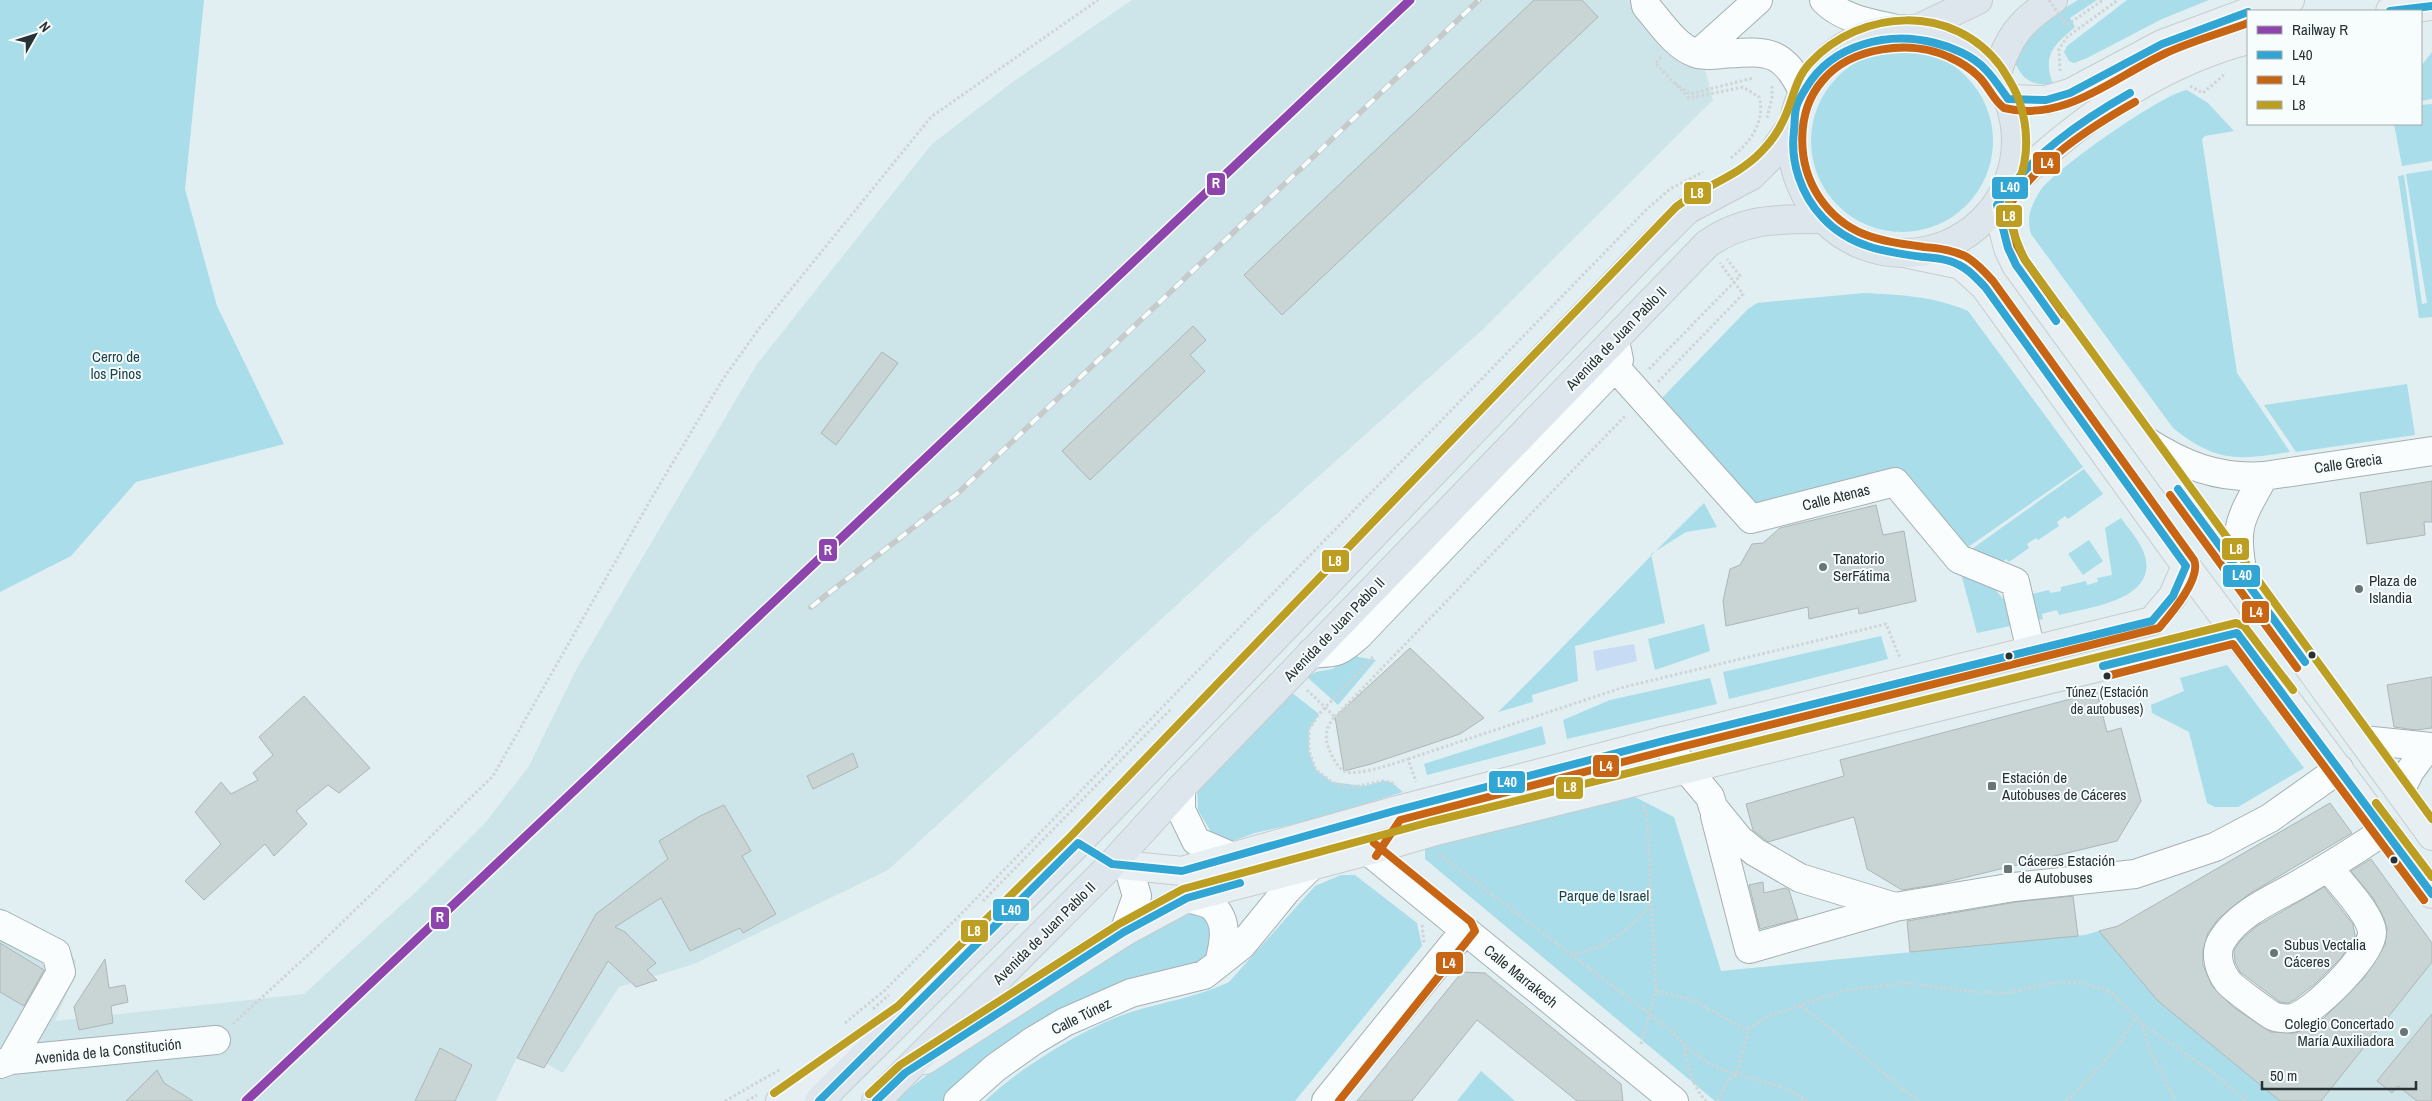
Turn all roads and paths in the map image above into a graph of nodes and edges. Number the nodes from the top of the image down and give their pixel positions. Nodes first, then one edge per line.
1 (1098, 0) edge
2 (1645, 0) edge
3 (1824, 0) edge
4 (1978, 0) edge
5 (2049, 0) edge
6 (2054, 0) edge
7 (2103, 0) edge
8 (2118, 0) edge
9 (2290, 0) edge
10 (1751, 6) edge
11 (2432, 6) edge
12 (2256, 10) edge
13 (2398, 10) edge
14 (2247, 13) edge
15 (1906, 29) junction
16 (2247, 40) edge
17 (1698, 54) junction
18 (1761, 64) junction
19 (1671, 81) dead end
20 (1771, 83) dead end
21 (2002, 88) junction
22 (1803, 92) junction
23 (2070, 93) junction
24 (1759, 97) dead end
25 (1766, 120) dead end
26 (1794, 122) junction
27 (1726, 161) dead end
28 (1706, 171) dead end
29 (1670, 188) junction
30 (2002, 198) junction
31 (1687, 210) junction
32 (1823, 219) junction
33 (1710, 242) junction
34 (1909, 254) junction
35 (1734, 281) junction
36 (1615, 339) junction
37 (1630, 384) junction
38 (2142, 439) junction
39 (2432, 451) edge
40 (2264, 476) junction
41 (2186, 566) junction
42 (2244, 580) junction
43 (2109, 631) junction
44 (2237, 633) junction
45 (1380, 650) dead end
46 (2031, 651) junction
47 (1311, 654) junction
48 (2116, 663) junction
49 (1290, 675) junction
50 (1910, 682) junction
51 (1175, 704) dead end
52 (1334, 717) junction
53 (2364, 740) junction
54 (1663, 741) junction
55 (2429, 748) edge
56 (1408, 759) junction
57 (1686, 768) junction
58 (2339, 770) junction
59 (1637, 781) junction
60 (1181, 788) junction
61 (2400, 791) junction
62 (1424, 804) junction
63 (1713, 807) junction
64 (1394, 812) junction
65 (2384, 830) junction
66 (1325, 831) junction
67 (1432, 832) junction
68 (2432, 836) edge
69 (1078, 843) junction
70 (1368, 851) junction
71 (1231, 856) junction
72 (1314, 863) junction
73 (1120, 865) junction
74 (2328, 867) junction
75 (2432, 894) edge
76 (1187, 898) junction
77 (1652, 902) junction
78 (980, 904) dead end
79 (1895, 907) junction
80 (0, 924) edge
81 (1422, 924) dead end
82 (1465, 930) junction
83 (1124, 932) junction
84 (1425, 949) dead end
85 (1569, 954) junction
86 (1219, 963) junction
87 (1656, 992) junction
88 (899, 1003) junction
89 (1801, 1006) junction
90 (869, 1012) dead end
91 (1651, 1016) junction
92 (2136, 1016) junction
93 (2141, 1023) junction
94 (840, 1028) dead end
95 (1748, 1031) junction
96 (216, 1040) joint
97 (1684, 1044) junction
98 (5, 1062) edge
99 (1629, 1064) junction
100 (783, 1067) dead end
101 (905, 1073) junction
102 (1737, 1073) junction
103 (771, 1096) edge
104 (1665, 1098) edge
105 (725, 1101) edge
106 (747, 1101) edge
107 (819, 1101) edge
108 (876, 1101) edge
109 (958, 1101) edge
110 (1326, 1101) edge
111 (1706, 1101) edge
112 (1718, 1101) edge
113 (1807, 1101) edge
114 (1919, 1101) edge
115 (2066, 1101) edge
116 (2176, 1101) edge
117 (2246, 1101) edge

1 - 96 path
2 - 17 street
3 - 15 street
4 - 15 highway
5 - 7 path, bridge
6 - 21 highway
8 - 23 path
9 - 12 main road
10 - 17 street
10 - 18 street
11 - 13 main road
14 - 23 main road
15 - 21 highway
15 - 22 highway
16 - 30 main road
17 - 18 street
18 - 19 path
18 - 22 street
20 - 25 path
21 - 23 main road
21 - 30 highway
22 - 26 highway
24 - 27 path
26 - 31 highway
26 - 32 highway
28 - 29 path
29 - 31 path
29 - 94 path
30 - 34 highway
30 - 38 main road
31 - 69 highway
32 - 33 highway, Avenida de Juan Pablo II
32 - 34 highway
33 - 35 path
33 - 35 path
33 - 36 highway, Avenida de Juan Pablo II
34 - 41 main road
35 - 37 path
35 - 37 path
36 - 37 street
36 - 47 highway, Avenida de Juan Pablo II
37 - 46 street, Calle Atenas
37 - 47 street
37 - 52 path
38 - 40 street, Calle Grecia
38 - 42 main road
39 - 40 street, Calle Grecia
40 - 42 street
41 - 43 main road
41 - 44 main road
42 - 53 main road
43 - 46 main road
43 - 48 street
44 - 48 main road
44 - 58 main road
45 - 62 path
46 - 50 main road
47 - 49 highway, Avenida de Juan Pablo II
48 - 57 main road
49 - 52 path
49 - 60 highway, Avenida de Juan Pablo II
50 - 54 main road
50 - 56 path
51 - 78 path
52 - 56 path
53 - 55 street
53 - 61 main road
54 - 57 street
54 - 62 main road
55 - 61 street
56 - 62 path
57 - 59 main road
57 - 63 street
58 - 65 main road
58 - 79 street
59 - 67 main road
59 - 77 path
60 - 71 street
60 - 73 highway, Avenida de Juan Pablo II
61 - 68 main road
62 - 64 main road
63 - 79 street
63 - 79 street
64 - 66 main road
64 - 70 street
65 - 74 street
65 - 75 main road
66 - 70 street
66 - 71 main road
67 - 70 main road
67 - 85 path
69 - 73 highway
69 - 88 highway
70 - 72 main road
70 - 82 street, Calle Marrakech
71 - 73 main road
72 - 76 main road
72 - 86 street, Calle Túnez
73 - 83 street
73 - 101 highway, Avenida de Juan Pablo II
74 - 74 street
76 - 83 main road
76 - 86 street
77 - 85 path
77 - 87 path
80 - 98 street
81 - 84 path
82 - 99 street, Calle Marrakech
82 - 110 street
83 - 101 main road
85 - 91 path
86 - 109 street, Calle Túnez
87 - 91 path
87 - 95 path
88 - 90 path
88 - 103 main road
88 - 107 highway
89 - 92 path
89 - 95 path
89 - 114 path
91 - 97 path
91 - 99 path
92 - 93 path
92 - 115 path
93 - 116 path
93 - 117 path
95 - 102 path
96 - 98 street, Avenida de la Constitución
97 - 102 path
97 - 111 path
99 - 104 street, Calle Marrakech
100 - 105 path
101 - 108 highway, Avenida de Juan Pablo II
102 - 112 path
102 - 113 path
103 - 106 path

